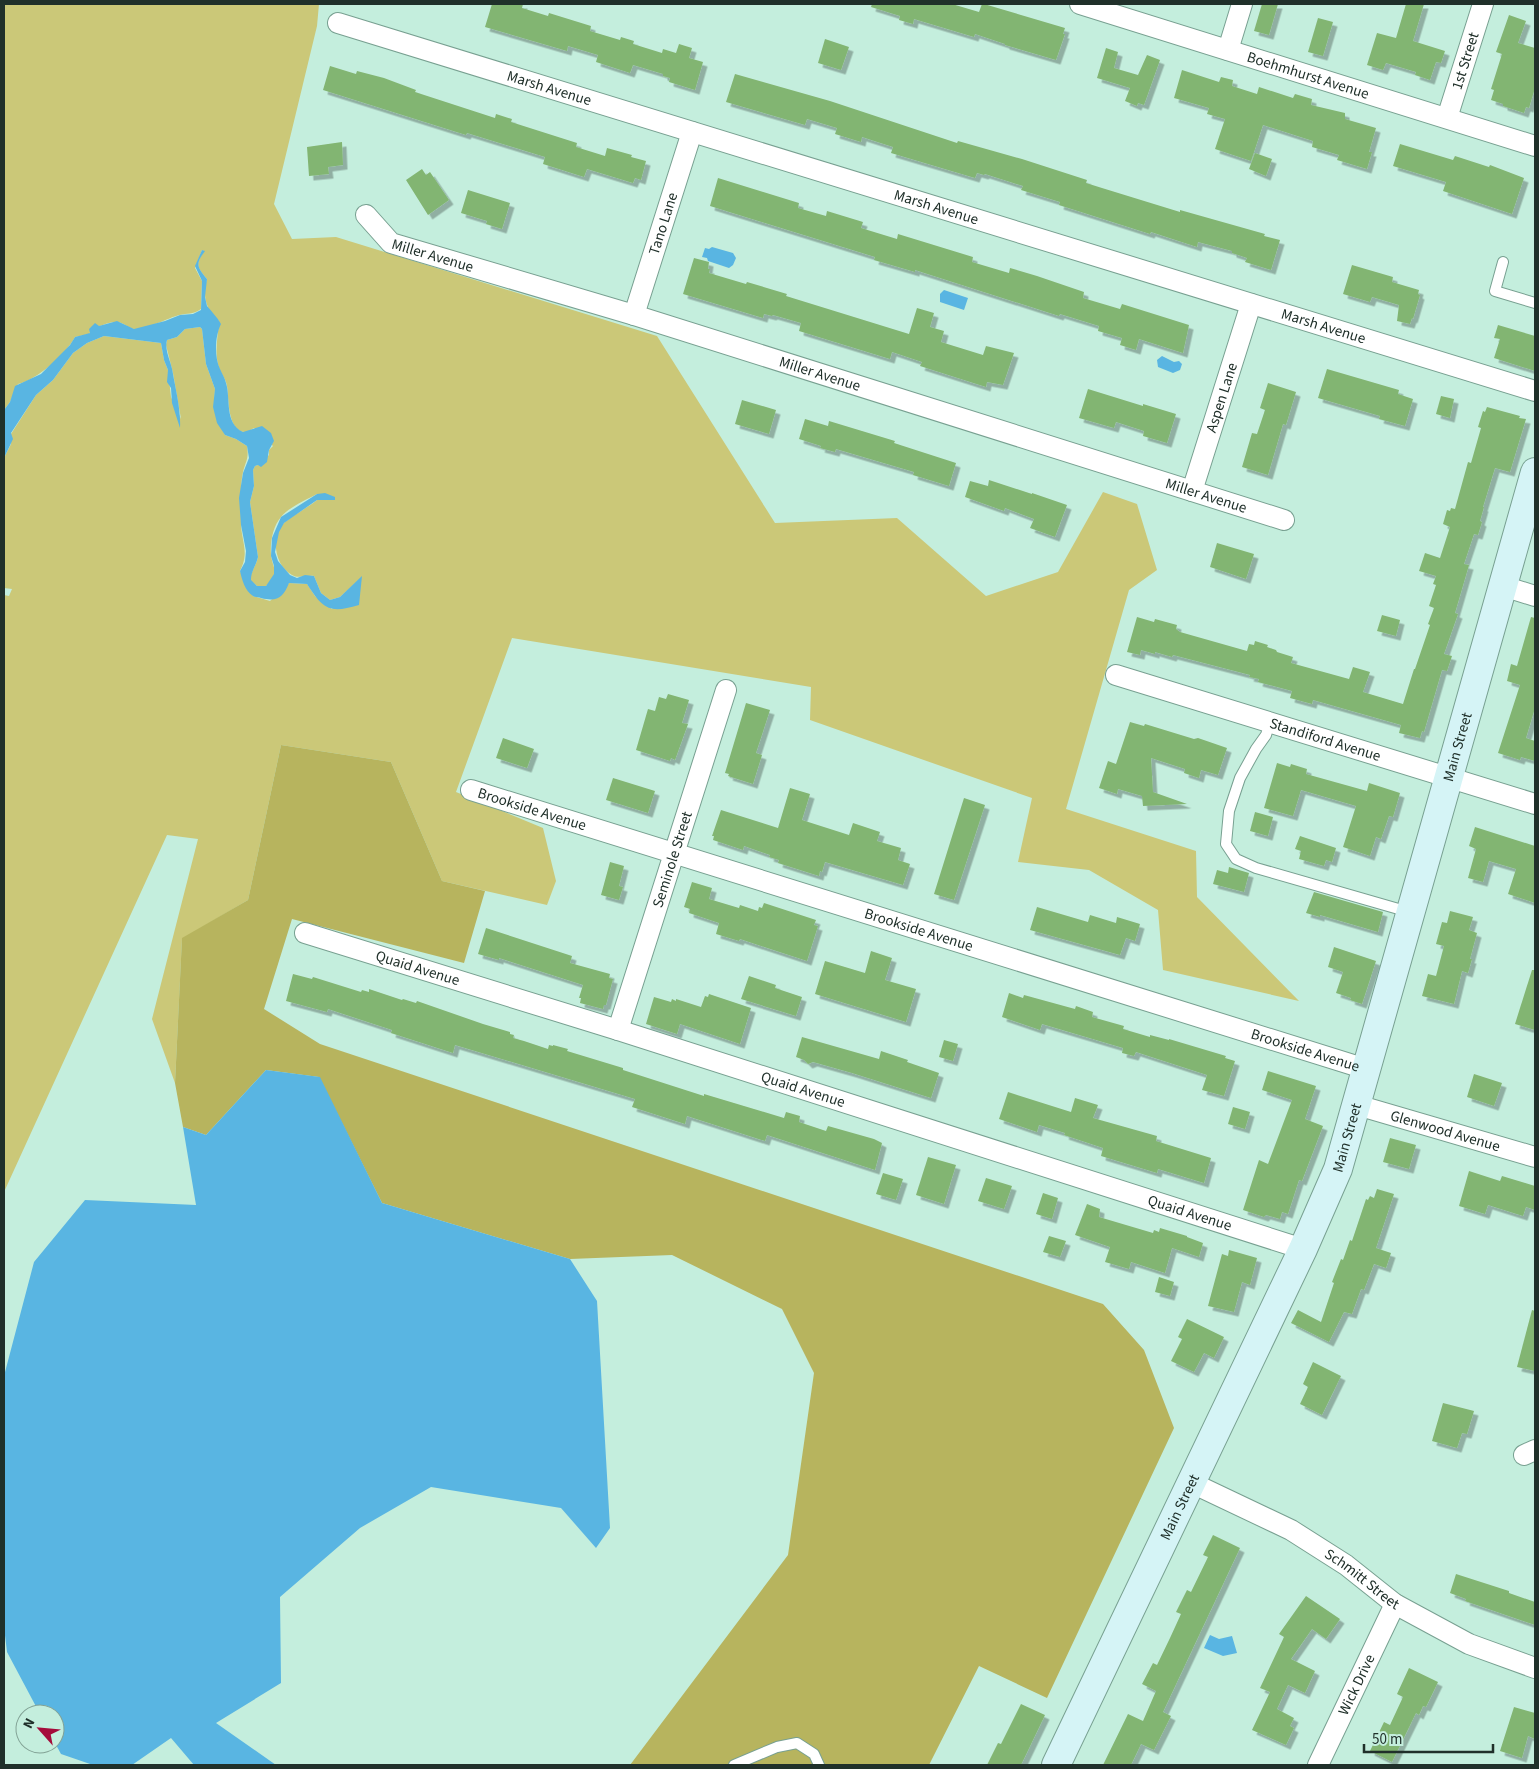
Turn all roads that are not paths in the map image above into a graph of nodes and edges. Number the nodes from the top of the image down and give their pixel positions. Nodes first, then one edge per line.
1 (1080, 4) edge
2 (1242, 4) edge
3 (1483, 4) edge
4 (338, 23) dead end
5 (1228, 50) junction
6 (1448, 118) junction
7 (692, 132) junction
8 (1535, 146) edge
9 (366, 215) dead end
10 (1503, 262) dead end
11 (1535, 302) edge
12 (1251, 304) junction
13 (634, 315) junction
14 (1535, 390) edge
15 (1535, 472) edge
16 (1192, 491) junction
17 (1284, 520) dead end
18 (1503, 586) junction
19 (1535, 596) edge
20 (1116, 675) dead end
21 (726, 690) dead end
22 (1270, 722) junction
23 (1448, 777) junction
24 (471, 790) dead end
25 (1535, 804) edge
26 (674, 853) junction
27 (1410, 912) junction
28 (305, 933) dead end
29 (618, 1030) junction
30 (1366, 1069) junction
31 (1357, 1104) junction
32 (1535, 1157) edge
33 (1302, 1249) junction
34 (1192, 1483) junction
35 (1395, 1604) junction
36 (1535, 1668) edge
37 (734, 1765) edge
38 (819, 1765) edge
39 (1056, 1765) edge
40 (1318, 1765) edge

1 - 5 street, Boehmhurst Avenue
2 - 5 street
3 - 6 street, 1st Street
4 - 7 street, Marsh Avenue
5 - 6 street, Boehmhurst Avenue
6 - 8 street, Boehmhurst Avenue
7 - 12 street, Marsh Avenue
7 - 13 street, Tano Lane
9 - 13 street, Miller Avenue
10 - 11 lane
12 - 14 street, Marsh Avenue
12 - 16 street, Aspen Lane
13 - 16 street, Miller Avenue
15 - 18 main road, Main Street
16 - 17 street, Miller Avenue
18 - 19 street
18 - 23 main road, Main Street
20 - 22 street, Standiford Avenue
21 - 26 street, Seminole Street
22 - 23 street, Standiford Avenue
22 - 27 lane
23 - 25 street, Standiford Avenue
23 - 27 main road, Main Street
24 - 26 street, Brookside Avenue
26 - 29 street, Seminole Street
26 - 30 street, Brookside Avenue
27 - 30 main road, Main Street
28 - 29 street, Quaid Avenue
29 - 33 street, Quaid Avenue
30 - 31 main road, Main Street
31 - 32 street, Glenwood Avenue
31 - 33 main road, Main Street
33 - 34 main road, Main Street
34 - 35 street, Schmitt Street
34 - 39 main road, Main Street
35 - 36 street, Schmitt Street
35 - 40 street, Wick Drive
37 - 38 lane

